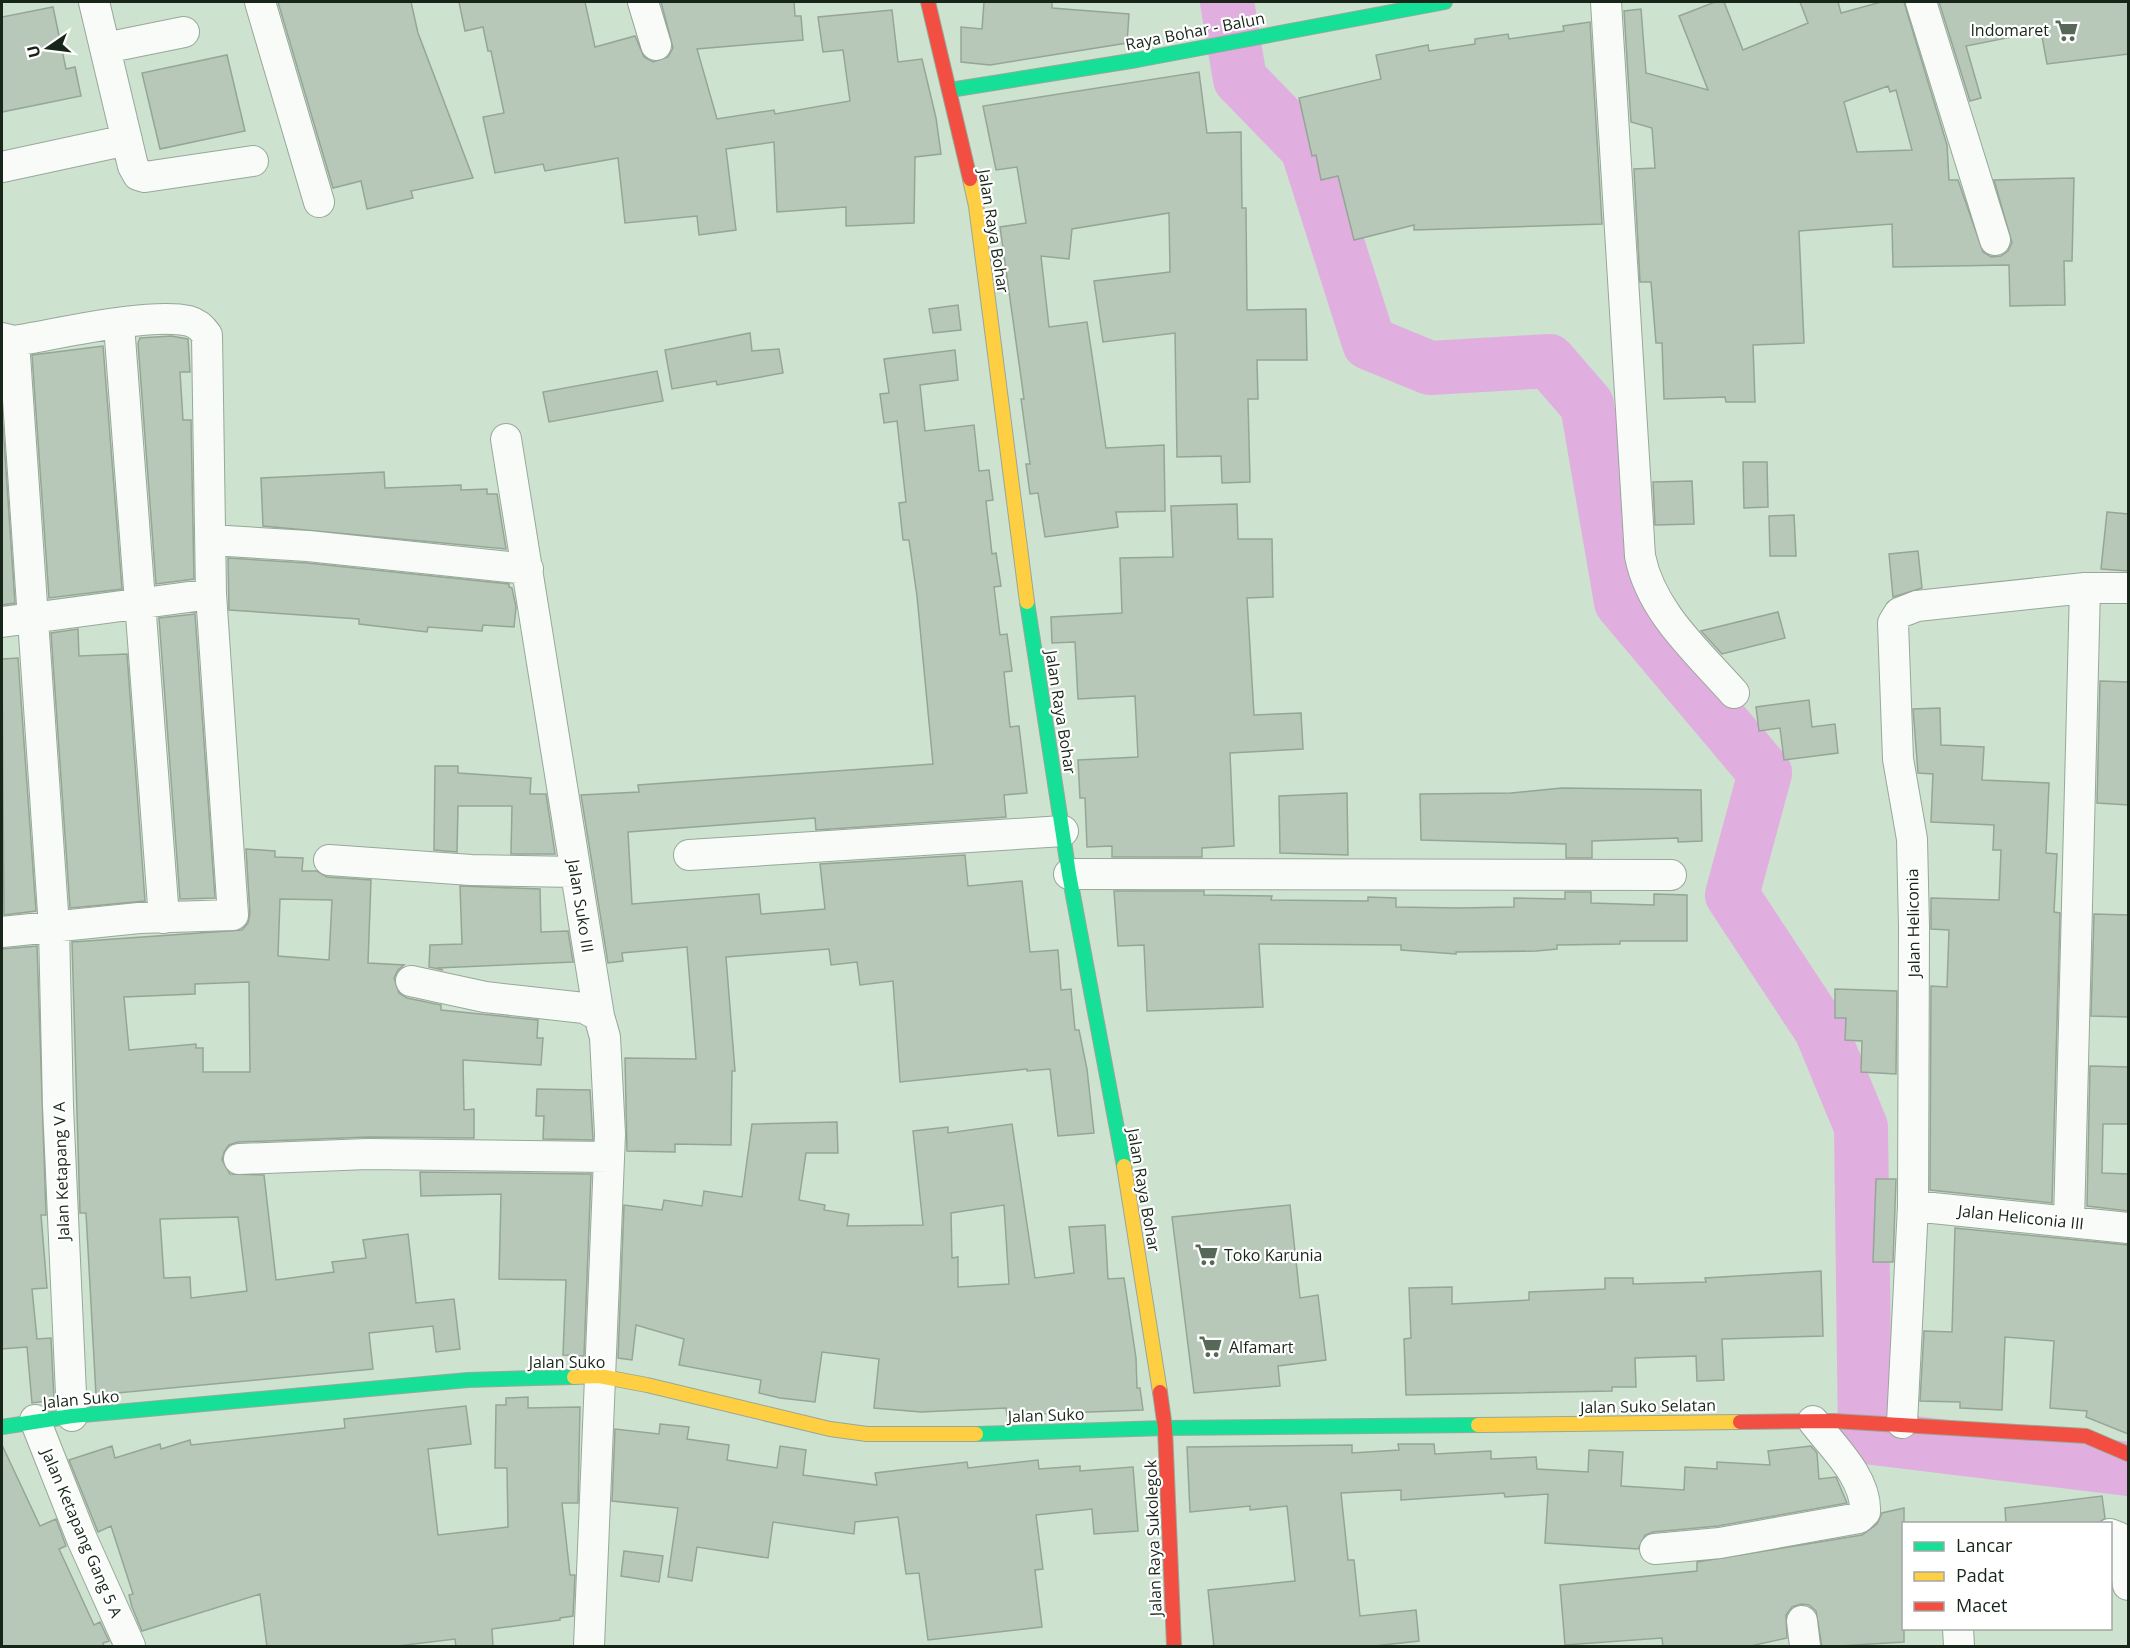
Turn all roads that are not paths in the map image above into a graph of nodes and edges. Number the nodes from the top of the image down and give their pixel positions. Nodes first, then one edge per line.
1 (94, 2) edge
2 (260, 2) edge
3 (643, 2) edge
4 (928, 2) edge
5 (1445, 2) edge
6 (1606, 2) edge
7 (1921, 2) edge
8 (184, 32) dead end
9 (656, 45) dead end
10 (105, 48) junction
11 (950, 90) junction
12 (127, 140) junction
13 (253, 161) dead end
14 (2, 167) edge
15 (319, 202) dead end
16 (1995, 240) dead end
17 (119, 325) junction
18 (8, 339) edge
19 (506, 439) dead end
20 (211, 540) junction
21 (528, 569) junction
22 (2085, 588) junction
23 (2128, 588) edge
24 (211, 594) junction
25 (139, 603) junction
26 (33, 618) junction
27 (2, 622) edge
28 (1734, 693) dead end
29 (1063, 831) junction
30 (689, 855) dead end
31 (329, 860) dead end
32 (575, 872) junction
33 (1069, 874) junction
34 (1671, 875) dead end
35 (164, 918) junction
36 (54, 927) junction
37 (2, 932) edge
38 (411, 981) dead end
39 (599, 1017) junction
40 (609, 1157) junction
41 (239, 1159) dead end
42 (1913, 1206) junction
43 (2069, 1222) junction
44 (2128, 1228) edge
45 (599, 1376) junction
46 (72, 1416) junction
47 (36, 1420) junction
48 (1824, 1421) junction
49 (1890, 1422) junction
50 (2, 1427) edge
51 (1165, 1428) junction
52 (2128, 1454) edge
53 (2112, 1535) edge
54 (1655, 1550) dead end
55 (2128, 1585) edge
56 (1958, 1630) edge
57 (129, 1647) edge
58 (589, 1647) edge
59 (1174, 1647) edge
60 (1959, 1647) edge

1 - 10 street
2 - 15 street
3 - 9 street
4 - 11 street, Jalan Raya Bohar
5 - 11 street, Raya Bohar - Balun
6 - 28 street
7 - 16 street
8 - 10 street
10 - 12 street
11 - 29 street, Jalan Raya Bohar
12 - 13 street
12 - 14 street
17 - 18 street
17 - 20 street
17 - 25 street
18 - 26 street, Jalan Ketapang V A
19 - 21 street, Jalan Suko III
20 - 21 street
20 - 24 street
21 - 32 street, Jalan Suko III
22 - 23 street, Jalan Heliconia
22 - 42 street, Jalan Heliconia
22 - 43 street
24 - 25 street
24 - 35 street
25 - 26 street
25 - 35 street
26 - 27 street
26 - 36 street, Jalan Ketapang V A
29 - 30 street
29 - 33 street, Jalan Raya Bohar
31 - 32 street
32 - 39 street, Jalan Suko III
33 - 34 street
33 - 51 street, Jalan Raya Bohar
35 - 36 street
36 - 37 street
36 - 46 street, Jalan Ketapang V A
38 - 39 street
39 - 40 street, Jalan Suko III
40 - 41 street
40 - 45 street, Jalan Suko III
42 - 43 street, Jalan Heliconia III
42 - 49 street, Jalan Heliconia
43 - 44 street, Jalan Heliconia III
45 - 46 street, Jalan Suko
45 - 51 street, Jalan Suko
45 - 58 street, Jalan Suko III
46 - 47 street, Jalan Suko
47 - 50 street, Jalan Suko
47 - 57 street, Jalan Ketapang Gang 5 A
48 - 49 street, Jalan Suko Selatan
48 - 51 street, Jalan Suko Selatan
48 - 54 street
49 - 52 street, Jalan Suko Selatan
51 - 59 street, Jalan Raya Sukolegok
53 - 55 street
56 - 60 street

